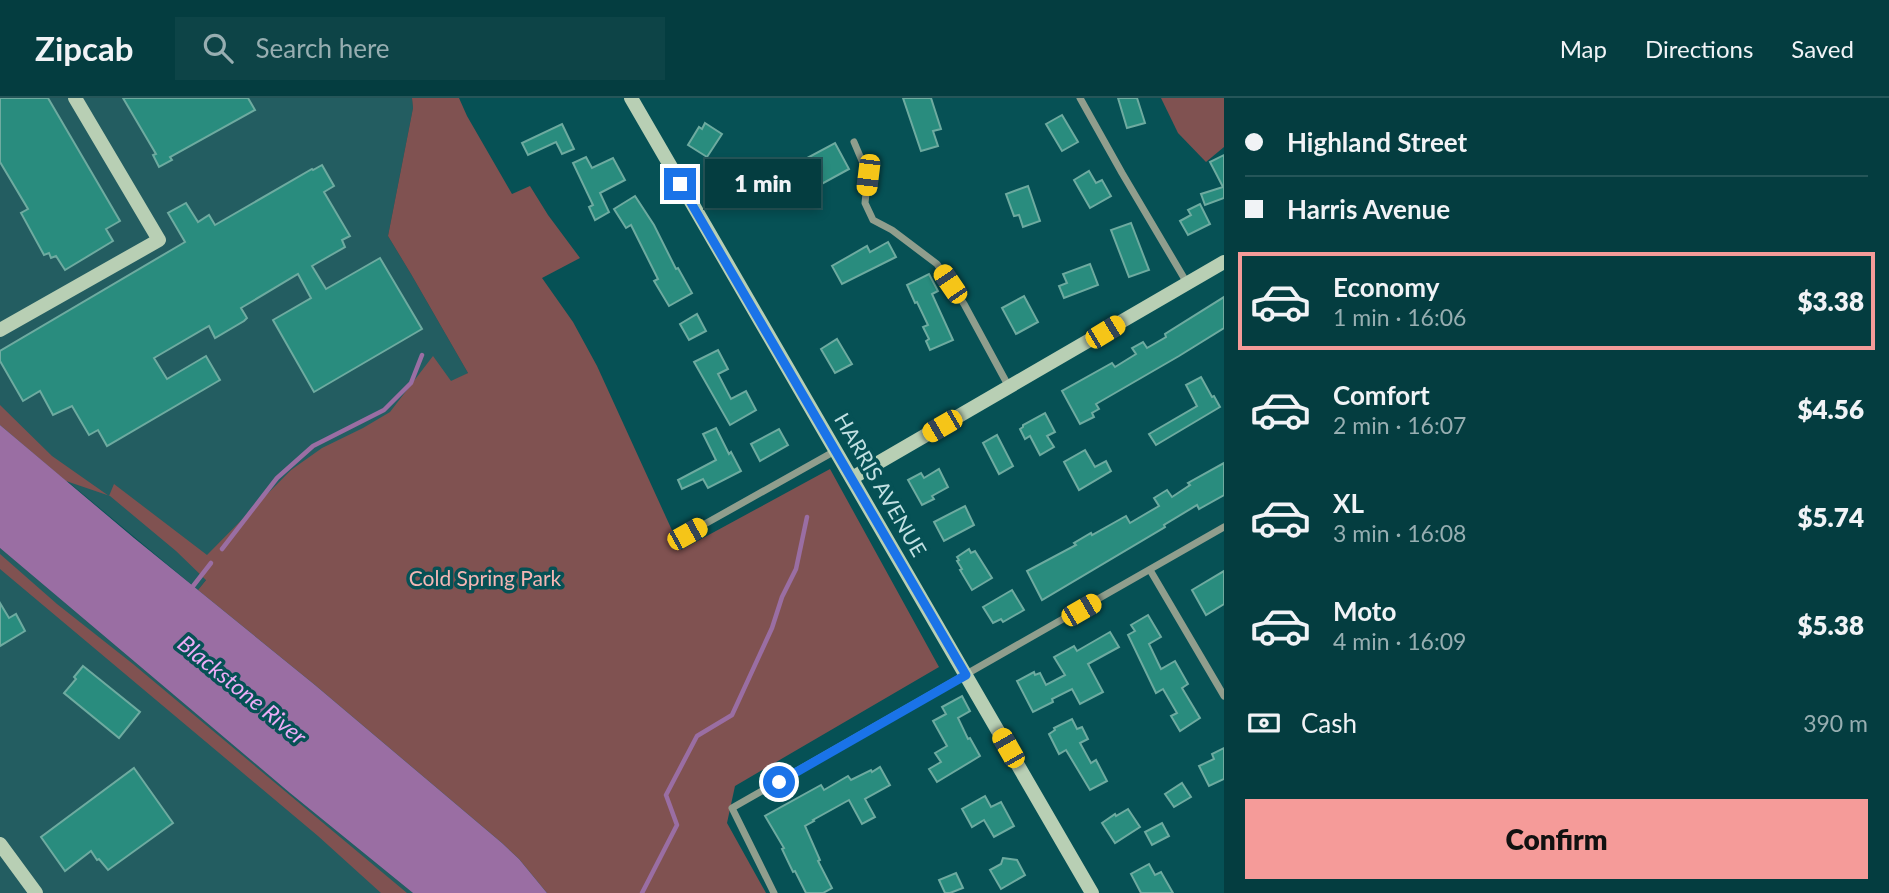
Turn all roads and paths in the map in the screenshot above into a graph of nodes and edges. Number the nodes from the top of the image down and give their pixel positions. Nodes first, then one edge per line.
1 (75, 98) edge
2 (631, 98) edge
3 (1080, 98) edge
4 (854, 142) dead end
5 (1224, 262) edge
6 (1187, 283) junction
7 (0, 330) edge
8 (1009, 387) junction
9 (835, 451) junction
10 (852, 478) junction
11 (1224, 527) edge
12 (687, 534) dead end
13 (1150, 570) junction
14 (966, 675) junction
15 (1224, 696) edge
16 (0, 844) edge
17 (36, 893) edge
18 (774, 893) edge
19 (1092, 893) edge

1 - 7 main road
2 - 9 main road, HARRIS AVENUE
3 - 6 street
4 - 8 street
5 - 6 main road
6 - 8 main road
8 - 10 main road
9 - 10 main road, HARRIS AVENUE
9 - 12 street
10 - 14 main road, HARRIS AVENUE
11 - 13 street
13 - 14 street
13 - 15 street
14 - 18 street
14 - 19 main road, HARRIS AVENUE
16 - 17 main road

